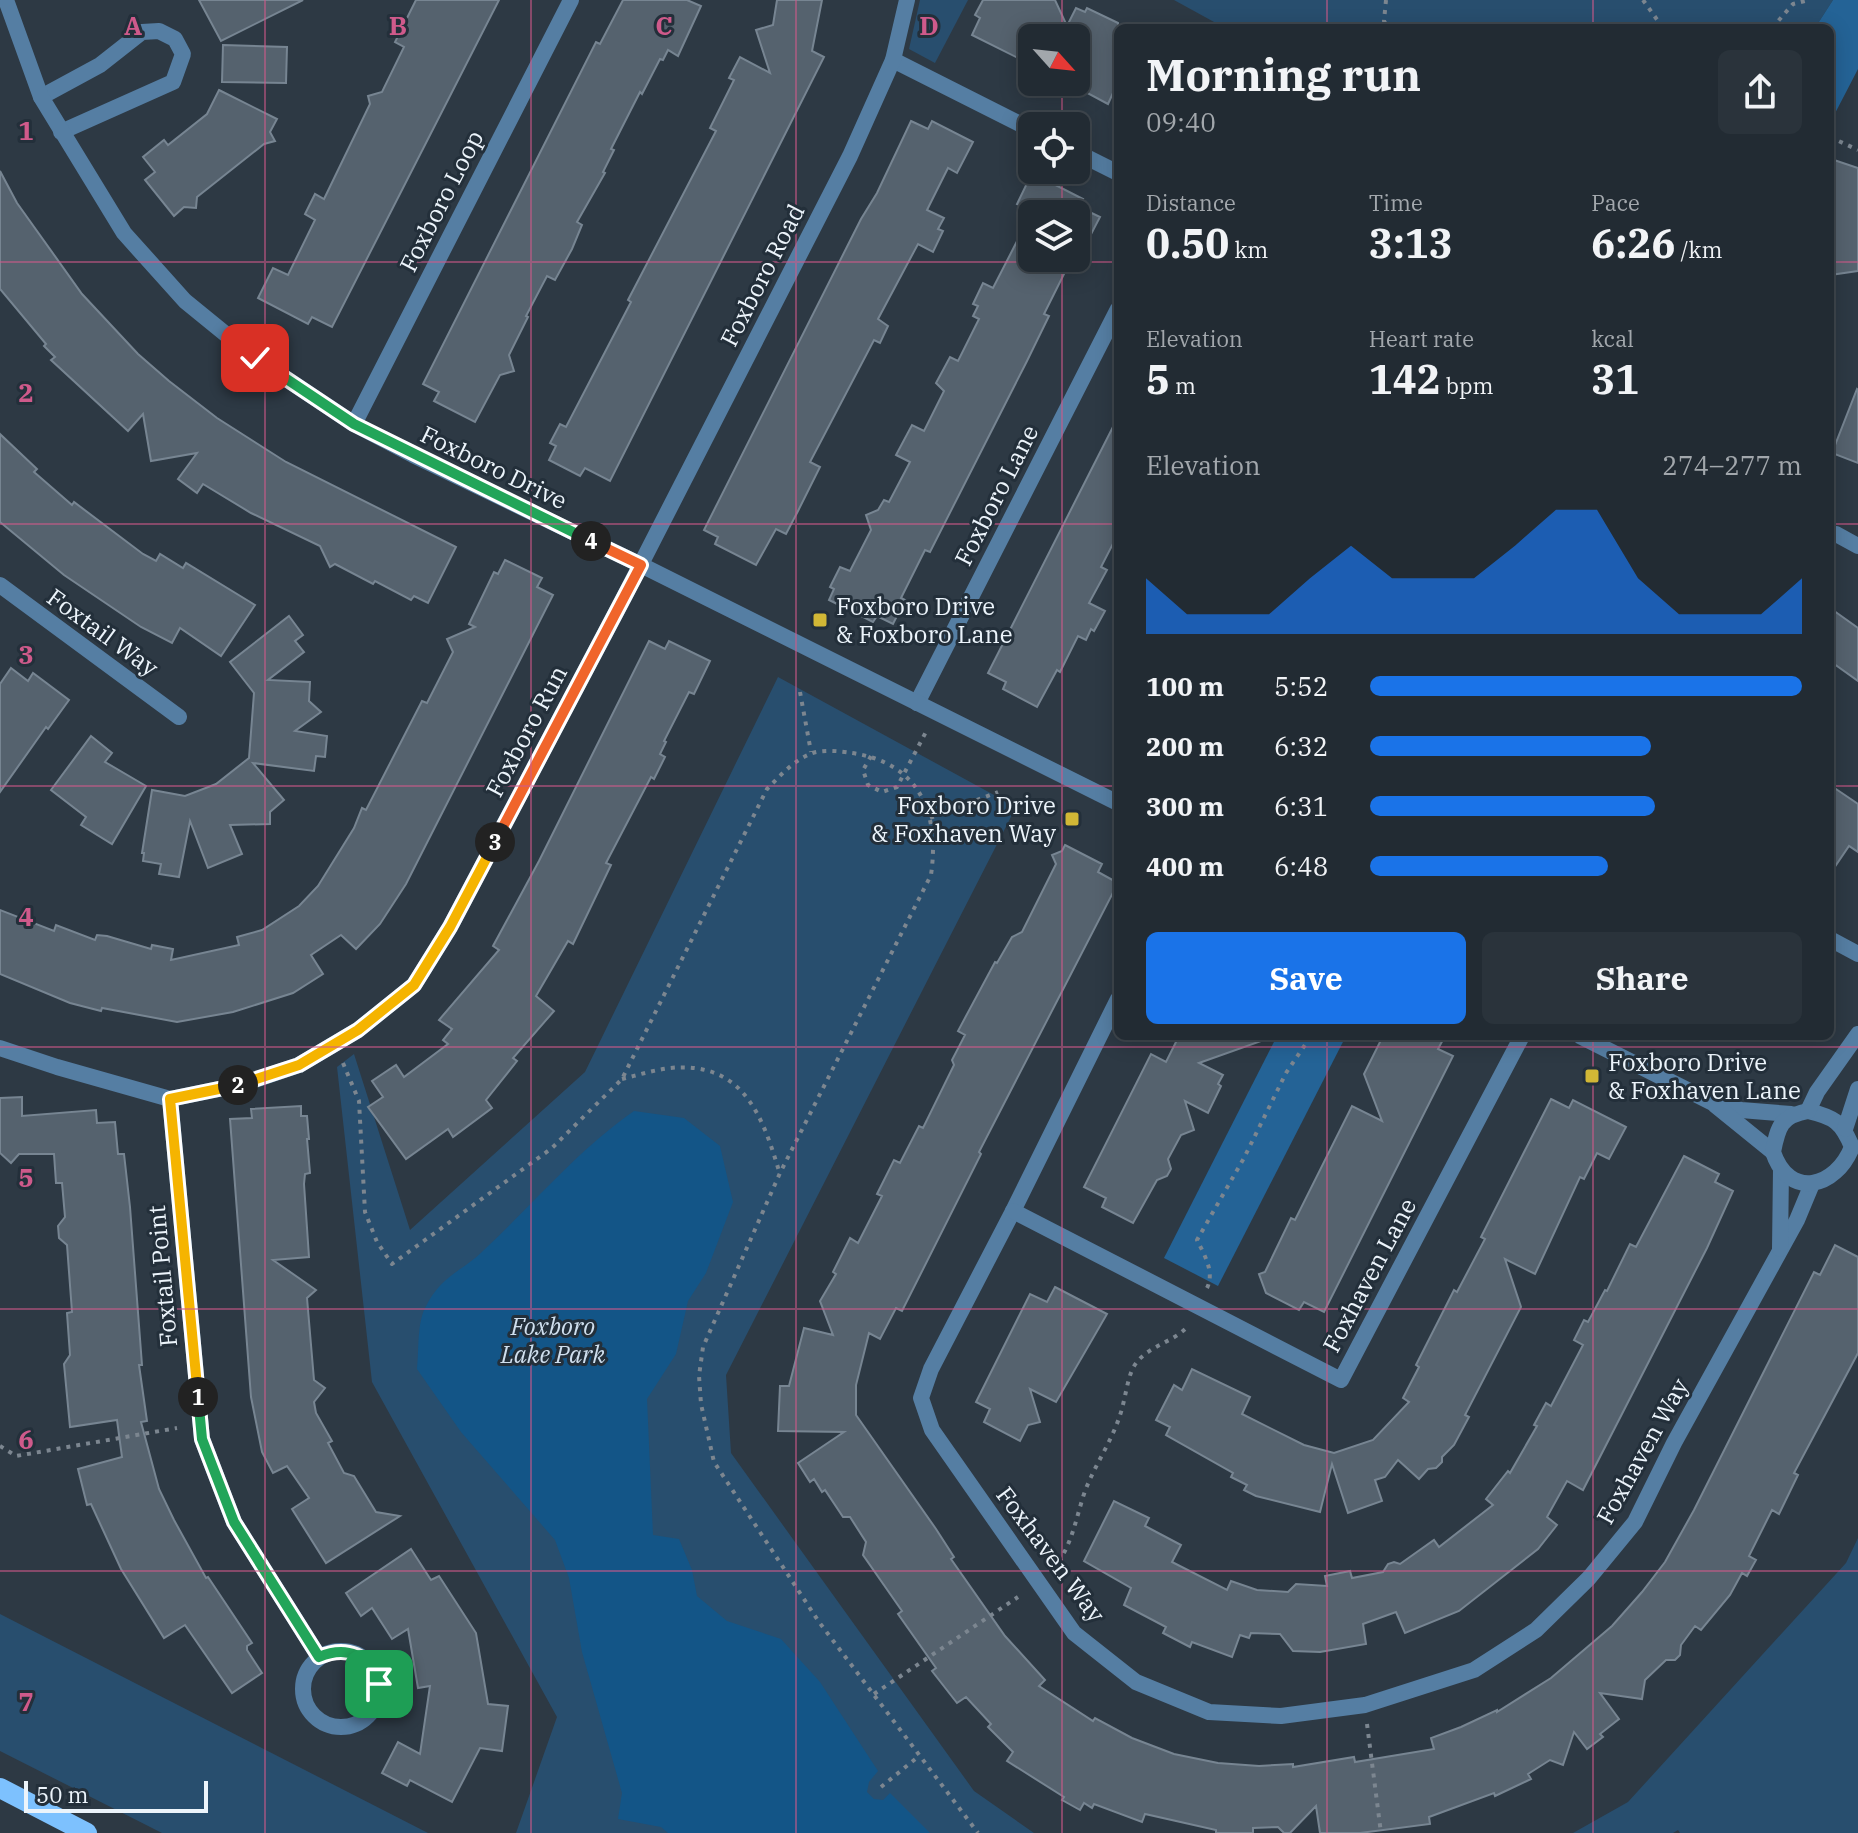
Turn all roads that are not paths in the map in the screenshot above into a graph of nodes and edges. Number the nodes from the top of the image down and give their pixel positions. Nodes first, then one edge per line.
1 (6, 0) edge
2 (571, 0) edge
3 (907, 0) edge
4 (893, 60) junction
5 (41, 97) junction
6 (1018, 123) edge
7 (61, 132) junction
8 (1090, 159) edge
9 (1114, 171) edge
10 (1114, 317) edge
11 (354, 424) junction
12 (1836, 534) dead end
13 (1858, 546) edge
14 (641, 565) junction
15 (0, 585) edge
16 (15, 598) junction
17 (0, 610) edge
18 (917, 703) junction
19 (179, 717) dead end
20 (1114, 801) edge
21 (1834, 941) edge
22 (1858, 954) edge
23 (1114, 1007) edge
24 (1858, 1034) edge
25 (1520, 1040) edge
26 (1588, 1040) edge
27 (0, 1048) edge
28 (1858, 1089) edge
29 (170, 1099) junction
30 (1711, 1102) junction
31 (1799, 1112) junction
32 (1845, 1129) junction
33 (1773, 1152) junction
34 (1781, 1169) junction
35 (1812, 1184) junction
36 (1013, 1211) junction
37 (1780, 1250) junction
38 (319, 1657) junction
39 (0, 1788) edge
40 (87, 1833) edge

1 - 5 street, Foxboro Drive
2 - 11 street, Foxboro Loop
3 - 4 street, Foxboro Road
4 - 6 street
4 - 14 street, Foxboro Road
5 - 7 street, Foxboro Drive
5 - 7 street
7 - 11 street, Foxboro Drive
8 - 9 street
10 - 18 street, Foxboro Lane
11 - 14 street, Foxboro Drive
12 - 13 street
14 - 18 street, Foxboro Drive
14 - 29 street, Foxboro Run
15 - 16 street, Foxtail Way
16 - 17 street
16 - 19 street, Foxtail Way
18 - 20 street, Foxboro Drive
21 - 22 street
23 - 36 street, Foxhaven Way
24 - 31 street
25 - 36 street, Foxhaven Lane
26 - 30 street
27 - 29 street, Foxboro Run
28 - 32 street
29 - 38 street, Foxtail Point
30 - 31 street
30 - 33 street
31 - 32 street
31 - 33 street
32 - 35 street
33 - 34 street
34 - 35 street
34 - 37 street, Foxhaven Way
35 - 37 street, Foxhaven Way
36 - 37 street, Foxhaven Way
38 - 38 street
39 - 40 main road

